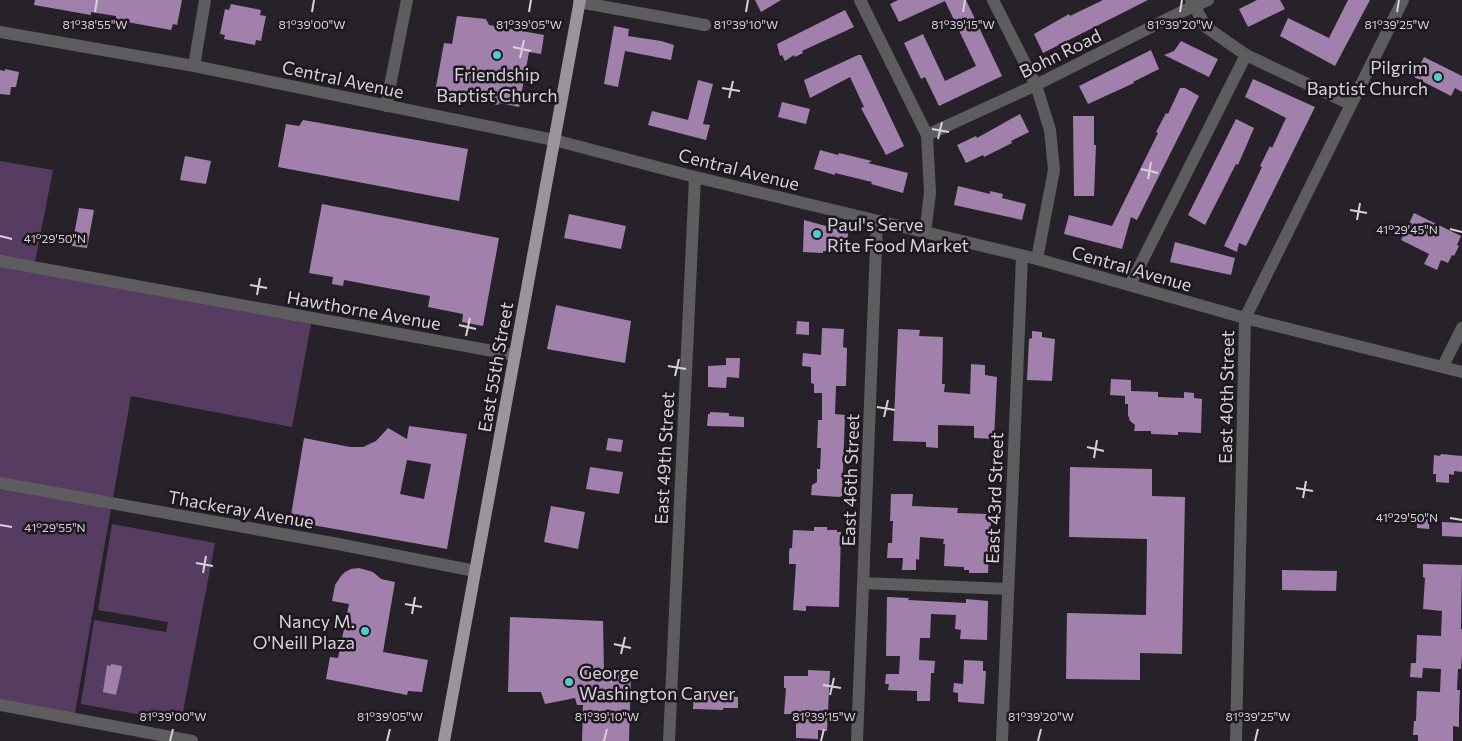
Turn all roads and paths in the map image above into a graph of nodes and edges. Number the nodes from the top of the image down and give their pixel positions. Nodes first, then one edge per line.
1 (206, 0) edge
2 (407, 0) edge
3 (860, 0) edge
4 (993, 0) edge
5 (1208, 0) edge
6 (1403, 0) edge
7 (580, 1) edge
8 (1193, 3) edge
9 (705, 25) dead end
10 (0, 32) edge
11 (1246, 55) junction
12 (194, 66) junction
13 (1036, 85) junction
14 (1350, 104) junction
15 (386, 106) junction
16 (927, 135) junction
17 (554, 140) junction
18 (695, 177) junction
19 (877, 220) junction
20 (925, 232) junction
21 (1022, 257) junction
22 (1037, 260) junction
23 (0, 261) edge
24 (1130, 286) junction
25 (1245, 318) junction
26 (1462, 328) edge
27 (515, 355) junction
28 (1443, 366) junction
29 (1462, 372) edge
30 (0, 483) edge
31 (475, 571) junction
32 (863, 583) junction
33 (1008, 589) junction
34 (0, 705) edge
35 (192, 741) edge
36 (444, 741) edge
37 (669, 741) edge
38 (857, 741) edge
39 (1002, 741) edge
40 (1236, 741) edge

1 - 12 street
2 - 15 street
3 - 16 street
4 - 13 street
5 - 8 street, Bohn Road
6 - 14 street, East 40th Street
7 - 9 street
7 - 17 main road, East 55th Street
8 - 11 street
8 - 13 street, Bohn Road
10 - 12 street, Central Avenue
11 - 14 street
11 - 24 street
12 - 15 street, Central Avenue
13 - 16 street, Bohn Road
13 - 22 street
14 - 25 street, East 40th Street
15 - 17 street, Central Avenue
16 - 20 street
17 - 18 street, Central Avenue
17 - 27 main road, East 55th Street
18 - 19 street, Central Avenue
18 - 37 street, East 49th Street
19 - 20 street, Central Avenue
19 - 32 street, East 46th Street
20 - 21 street, Central Avenue
21 - 22 street, Central Avenue
21 - 33 street, East 43rd Street
22 - 24 street, Central Avenue
23 - 27 street, Hawthorne Avenue
24 - 25 street, Central Avenue
25 - 28 street, Central Avenue
25 - 40 street, East 40th Street
26 - 28 street
27 - 31 main road, East 55th Street
28 - 29 street, Central Avenue
30 - 31 street, Thackeray Avenue
31 - 36 main road, East 55th Street
32 - 33 street
32 - 38 street, East 46th Street
33 - 39 street, East 43rd Street
34 - 35 street

